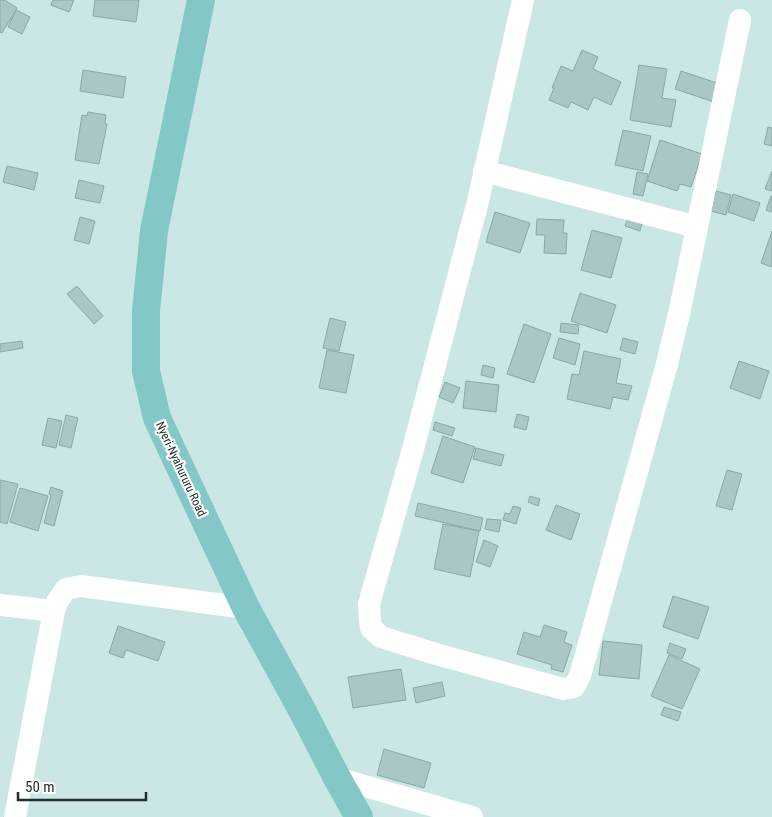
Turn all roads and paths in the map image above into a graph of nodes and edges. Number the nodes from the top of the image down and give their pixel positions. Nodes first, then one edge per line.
1 (201, 0) edge
2 (523, 0) edge
3 (740, 20) dead end
4 (484, 172) junction
5 (697, 227) junction
6 (0, 605) edge
7 (246, 608) junction
8 (54, 611) junction
9 (337, 778) junction
10 (15, 817) edge
11 (359, 817) edge
12 (472, 817) edge

1 - 7 main road, Nyeri-Nyahururu Road
2 - 4 street
3 - 5 street
4 - 5 street
4 - 5 street
6 - 8 street
7 - 8 street
7 - 9 main road, Nyeri-Nyahururu Road
8 - 10 street
9 - 11 main road, Nyeri-Nyahururu Road
9 - 12 street

